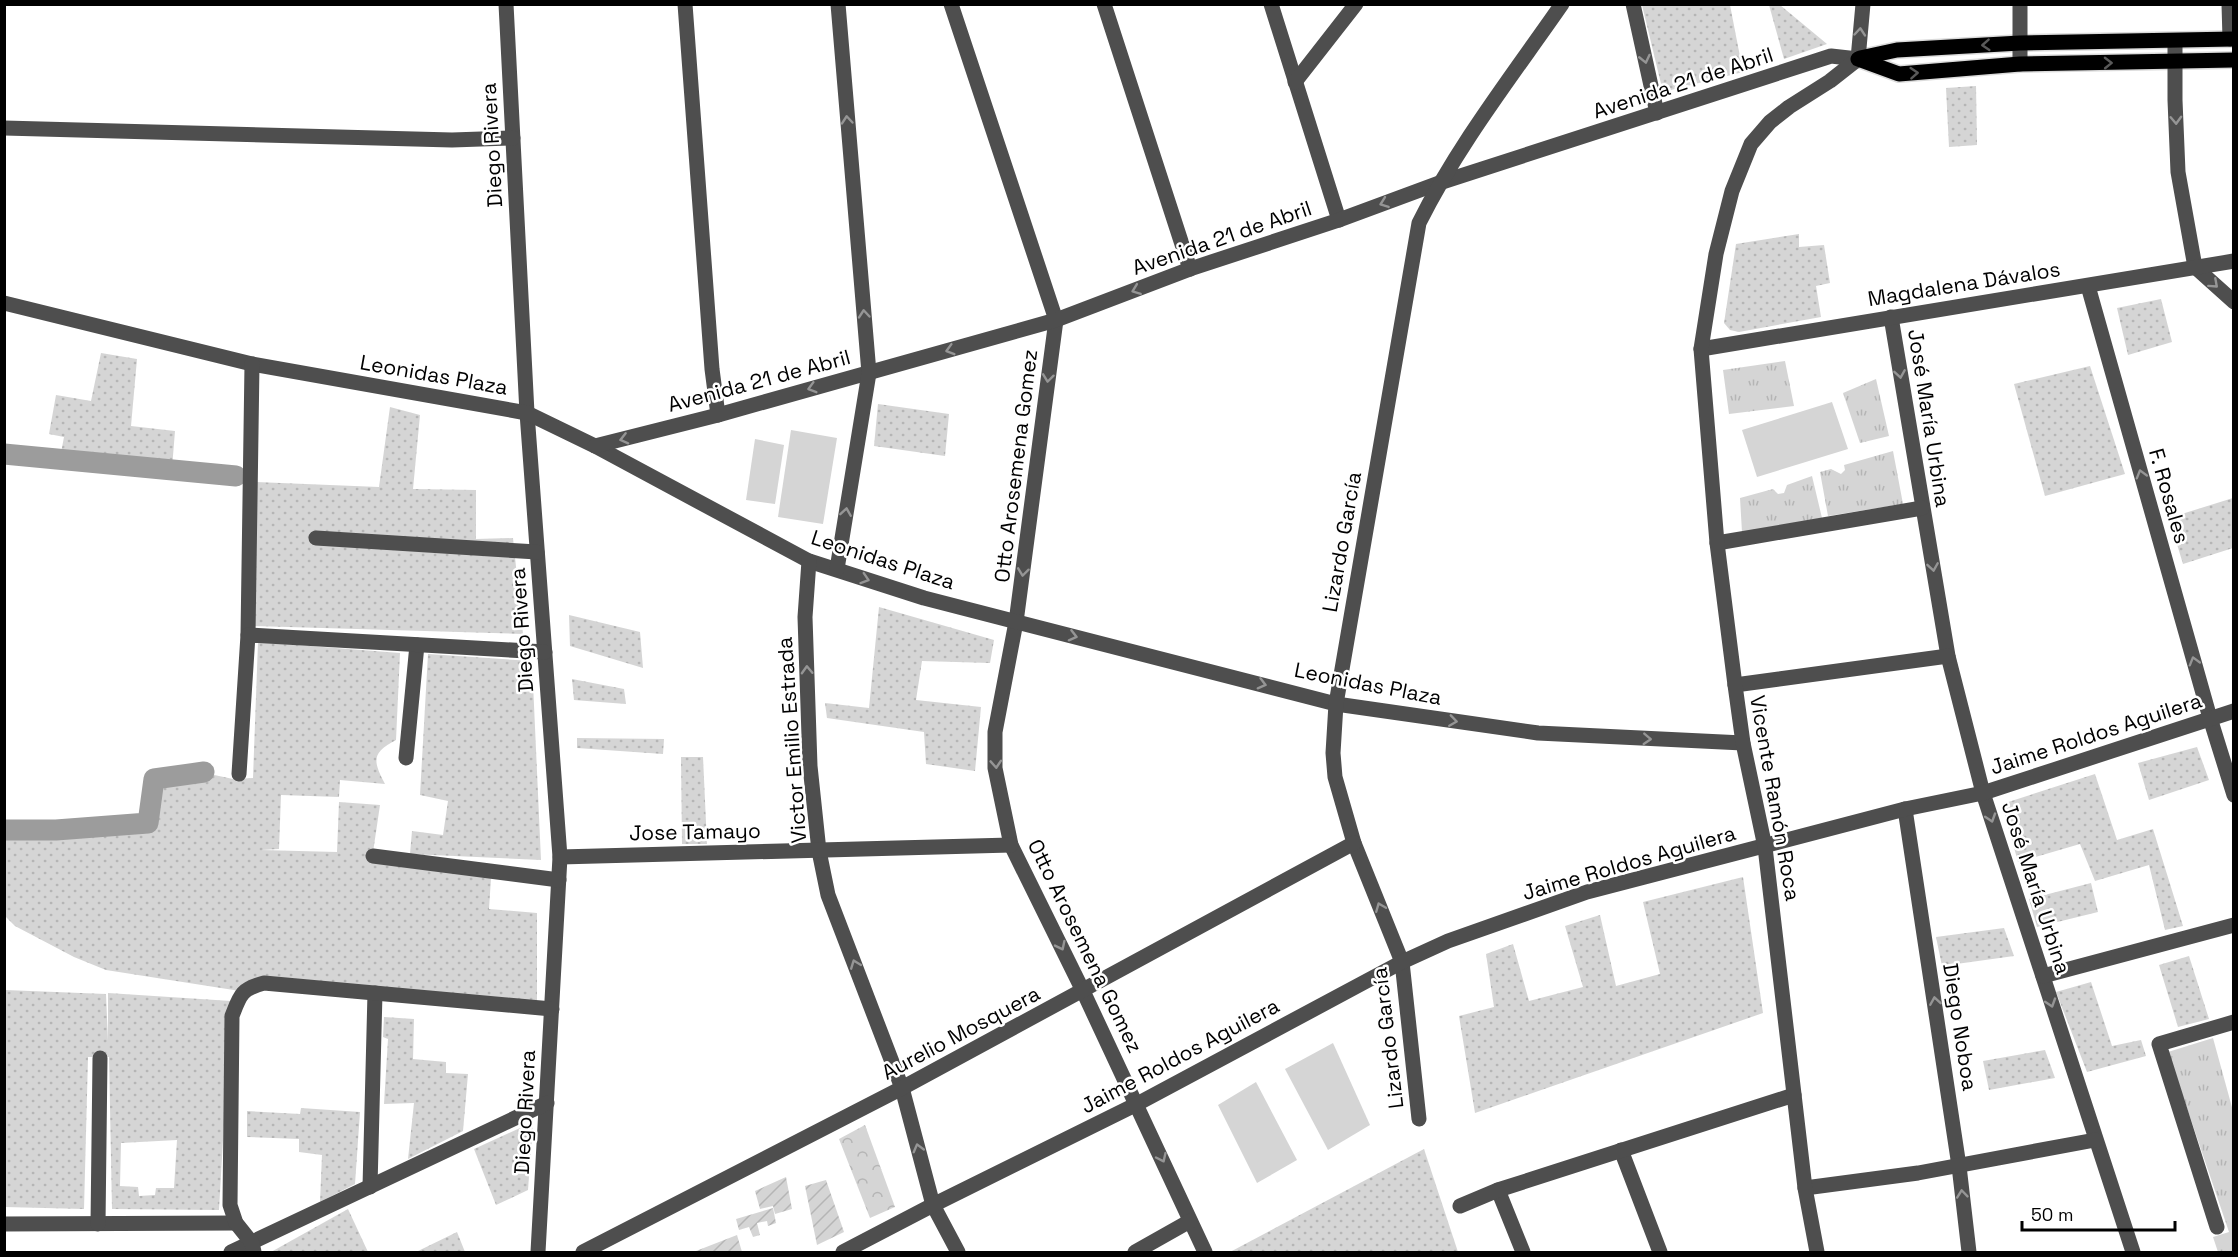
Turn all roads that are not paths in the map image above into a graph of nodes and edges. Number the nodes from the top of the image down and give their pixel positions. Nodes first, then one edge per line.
1 (506, 4) edge
2 (685, 4) edge
3 (838, 4) edge
4 (951, 4) edge
5 (1104, 4) edge
6 (1271, 4) edge
7 (1356, 4) edge
8 (1562, 4) edge
9 (1633, 4) edge
10 (1863, 4) edge
11 (2020, 4) edge
12 (2229, 4) edge
13 (2232, 39) edge
14 (2175, 41) junction
15 (2020, 43) junction
16 (1858, 58) junction
17 (2234, 60) edge
18 (2175, 62) junction
19 (2020, 64) junction
20 (1295, 82) junction
21 (1657, 113) junction
22 (4, 128) edge
23 (513, 138) junction
24 (1439, 183) junction
25 (1339, 220) junction
26 (2234, 261) edge
27 (2195, 267) junction
28 (1190, 269) junction
29 (2088, 286) junction
30 (2234, 302) edge
31 (4, 303) edge
32 (1891, 317) junction
33 (1056, 320) junction
34 (1701, 349) junction
35 (252, 364) junction
36 (869, 373) junction
37 (527, 413) junction
38 (718, 415) junction
39 (595, 446) junction
40 (1922, 508) junction
41 (316, 538) dead end
42 (1717, 543) junction
43 (537, 552) junction
44 (809, 561) junction
45 (837, 569) junction
46 (1016, 621) junction
47 (248, 635) junction
48 (417, 645) junction
49 (545, 652) junction
50 (1948, 656) junction
51 (1735, 685) junction
52 (1336, 704) junction
53 (2234, 711) edge
54 (2210, 718) junction
55 (1743, 743) junction
56 (406, 758) dead end
57 (239, 774) dead end
58 (1983, 793) junction
59 (2234, 795) edge
60 (1905, 809) junction
61 (1354, 843) junction
62 (1011, 844) junction
63 (1765, 847) junction
64 (819, 850) junction
65 (374, 855) dead end
66 (560, 857) junction
67 (559, 880) junction
68 (2234, 925) edge
69 (1402, 962) junction
70 (2043, 976) junction
71 (1083, 991) junction
72 (375, 993) junction
73 (552, 1009) junction
74 (2234, 1022) edge
75 (100, 1058) dead end
76 (902, 1089) junction
77 (1794, 1095) junction
78 (547, 1103) junction
79 (1137, 1104) junction
80 (1419, 1119) dead end
81 (2095, 1140) junction
82 (1621, 1150) junction
83 (1959, 1166) junction
84 (370, 1187) junction
85 (1805, 1188) junction
86 (1498, 1190) junction
87 (933, 1205) junction
88 (1460, 1206) dead end
89 (1191, 1221) junction
90 (236, 1223) junction
91 (4, 1224) edge
92 (98, 1224) junction
93 (2217, 1227) dead end
94 (253, 1248) edge
95 (231, 1252) edge
96 (538, 1252) edge
97 (583, 1252) edge
98 (843, 1252) edge
99 (958, 1252) edge
100 (1135, 1252) edge
101 (1206, 1252) edge
102 (1523, 1252) edge
103 (1660, 1252) edge
104 (1817, 1252) edge
105 (1969, 1252) edge
106 (2133, 1252) edge

1 - 23 street, Diego Rivera
2 - 38 street
36 -> 3 street
4 - 33 street
5 - 28 street
6 - 20 street
7 - 20 street
8 - 24 street, Lizardo García
9 -> 21 street
16 -> 10 street
11 - 15 street
12 - 13 street
13 - 14 main road, Avenida 21 de Abril
14 - 15 main road, Avenida 21 de Abril
14 - 18 street
15 -> 16 main road, Avenida 21 de Abril
15 - 19 street
16 -> 19 main road, Avenida 21 de Abril
16 - 21 street, Avenida 21 de Abril
16 - 34 street, Vicente Ramón Roca
17 - 18 main road, Avenida 21 de Abril
19 -> 18 main road, Avenida 21 de Abril
18 -> 27 street
20 - 25 street
21 - 24 street, Avenida 21 de Abril
22 - 23 street
23 - 37 street, Diego Rivera
24 -> 25 street, Avenida 21 de Abril
24 - 52 street, Lizardo García
25 - 28 street, Avenida 21 de Abril
26 - 27 street, Magdalena Dávalos
27 - 29 street, Magdalena Dávalos
27 -> 30 street
28 -> 33 street, Avenida 21 de Abril
29 - 32 street, Magdalena Dávalos
54 -> 29 street, F. Rosales
31 - 35 street, Leonidas Plaza
32 - 34 street, Magdalena Dávalos
32 -> 40 street, José María Urbina
33 -> 36 street, Avenida 21 de Abril
33 -> 46 street, Otto Arosemena Gomez
34 - 42 street, Vicente Ramón Roca
35 - 37 street, Leonidas Plaza
35 - 47 street
36 -> 38 street, Avenida 21 de Abril
45 -> 36 street
37 - 39 street, Leonidas Plaza
37 - 43 street, Diego Rivera
38 -> 39 street, Avenida 21 de Abril
39 - 44 street, Leonidas Plaza
40 - 42 street
40 -> 50 street, José María Urbina
41 - 43 street
42 - 51 street, Vicente Ramón Roca
43 - 49 street, Diego Rivera
44 - 45 street, Leonidas Plaza
64 -> 44 street, Victor Emilio Estrada
45 -> 46 street, Leonidas Plaza
46 -> 52 street, Leonidas Plaza
46 -> 62 street, Otto Arosemena Gomez
47 - 48 street
47 - 57 street
48 - 49 street
48 - 56 street
49 - 66 street, Diego Rivera
50 - 51 street
50 - 58 street, José María Urbina
51 - 55 street, Vicente Ramón Roca
52 -> 55 street, Leonidas Plaza
52 - 61 street, Lizardo García
53 - 54 street, Jaime Roldos Aguilera
54 - 58 street, Jaime Roldos Aguilera
54 - 59 street, F. Rosales
55 - 63 street, Vicente Ramón Roca
58 - 60 street, Jaime Roldos Aguilera
58 -> 70 street, José María Urbina
60 - 63 street, Jaime Roldos Aguilera
83 -> 60 street, Diego Noboa
69 -> 61 street, Lizardo García
61 - 71 street, Aurelio Mosquera
62 - 64 street, Jose Tamayo
62 -> 71 street, Otto Arosemena Gomez
63 - 69 street, Jaime Roldos Aguilera
63 - 77 street, Vicente Ramón Roca
64 - 66 street, Jose Tamayo
76 -> 64 street, Victor Emilio Estrada
65 - 67 street
66 - 67 street, Diego Rivera
67 - 73 street, Diego Rivera
68 - 70 street
69 - 79 street, Jaime Roldos Aguilera
69 - 80 street, Lizardo García
70 -> 81 street, José María Urbina
71 - 76 street, Aurelio Mosquera
71 - 79 street, Otto Arosemena Gomez
72 - 73 street
72 - 84 street
72 - 90 street
73 - 78 street, Diego Rivera
74 - 93 street
75 - 92 street
87 -> 76 street, Victor Emilio Estrada
76 - 97 street, Aurelio Mosquera
77 - 82 street
77 - 85 street, Vicente Ramón Roca
78 - 84 street
78 - 96 street, Diego Rivera
79 - 87 street, Jaime Roldos Aguilera
79 -> 89 street, Otto Arosemena Gomez
81 - 83 street
81 - 106 street, José María Urbina
82 - 86 street
82 - 103 street
83 - 85 street
105 -> 83 street, Diego Noboa
84 - 94 street
85 - 104 street, Vicente Ramón Roca
86 - 88 street
86 - 102 street
87 - 98 street, Jaime Roldos Aguilera
87 - 99 street, Victor Emilio Estrada
89 - 100 street
89 - 101 street, Otto Arosemena Gomez
90 - 92 street
90 - 94 street
91 - 92 street
94 - 95 street

